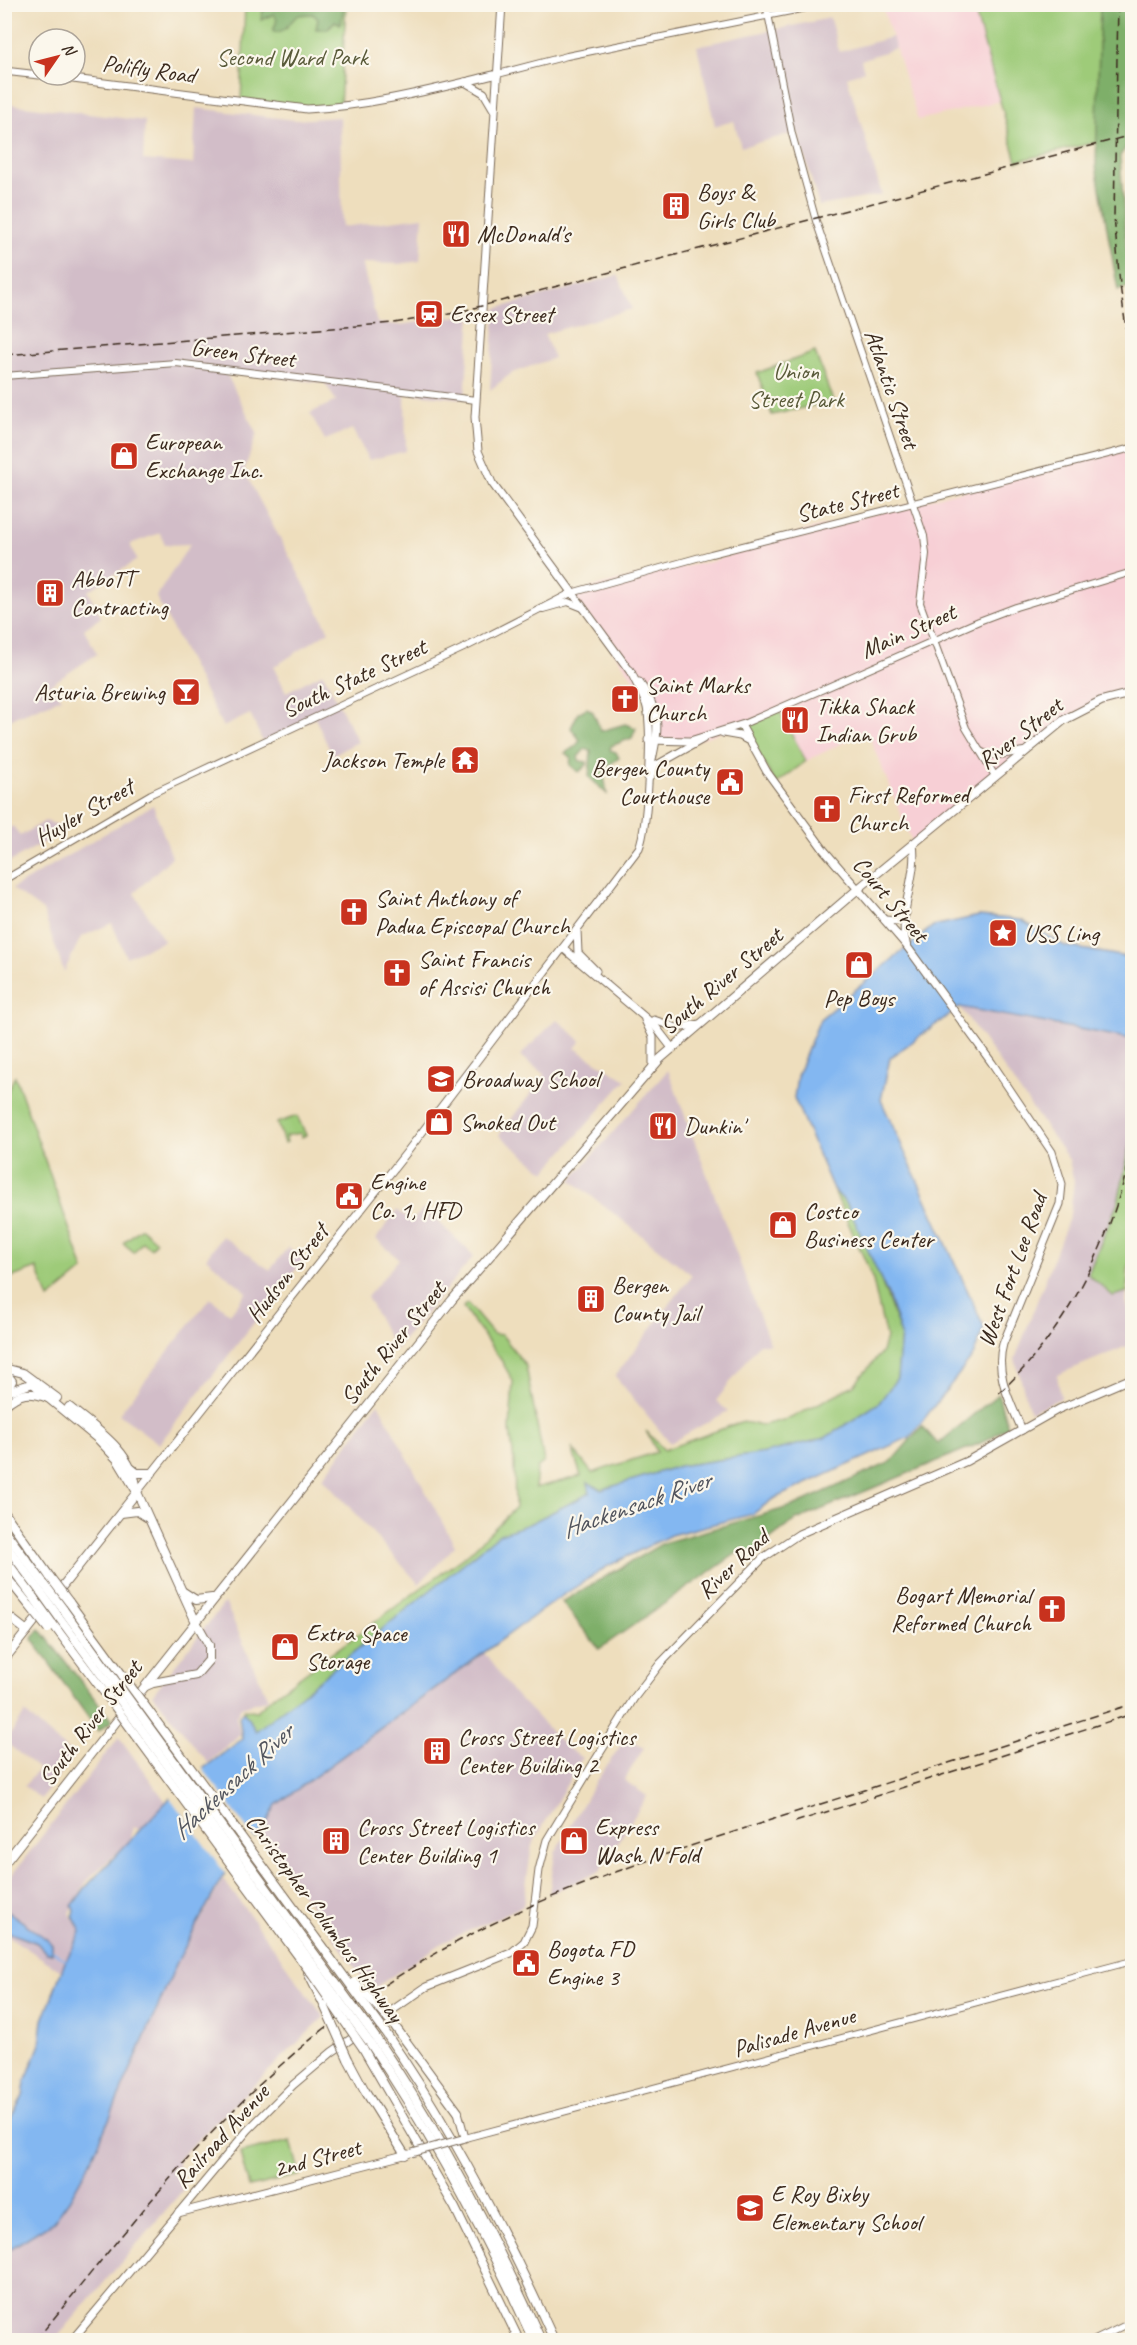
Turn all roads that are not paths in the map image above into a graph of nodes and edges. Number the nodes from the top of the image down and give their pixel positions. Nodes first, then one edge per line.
1 (502, 4) edge
2 (766, 4) edge
3 (826, 4) edge
4 (769, 16) junction
5 (4, 71) edge
6 (27, 73) edge
7 (498, 74) junction
8 (87, 81) edge
9 (465, 82) junction
10 (495, 112) junction
11 (4, 376) edge
12 (476, 400) junction
13 (1132, 448) edge
14 (913, 504) junction
15 (1132, 572) edge
16 (571, 593) junction
17 (583, 608) junction
18 (540, 609) junction
19 (933, 640) junction
20 (630, 670) junction
21 (1132, 693) edge
22 (741, 725) junction
23 (717, 733) junction
24 (705, 738) junction
25 (652, 741) junction
26 (750, 741) junction
27 (977, 750) junction
28 (1024, 751) junction
29 (995, 776) junction
30 (649, 779) junction
31 (151, 794) joint
32 (912, 844) junction
33 (4, 880) edge
34 (858, 890) junction
35 (906, 913) junction
36 (885, 920) junction
37 (578, 929) junction
38 (906, 945) junction
39 (562, 948) junction
40 (931, 979) joint
41 (602, 981) junction
42 (641, 1012) junction
43 (700, 1024) junction
44 (672, 1048) junction
45 (653, 1067) junction
46 (5, 1371) edge
47 (1132, 1378) edge
48 (34, 1382) junction
49 (4, 1392) edge
50 (48, 1398) junction
51 (4, 1406) edge
52 (1022, 1430) junction
53 (131, 1468) junction
54 (152, 1473) junction
55 (137, 1492) junction
56 (4, 1512) edge
57 (120, 1514) junction
58 (149, 1518) junction
59 (4, 1530) edge
60 (4, 1543) edge
61 (4, 1558) edge
62 (4, 1574) edge
63 (180, 1589) junction
64 (40, 1591) junction
65 (214, 1597) junction
66 (4, 1613) edge
67 (58, 1616) junction
68 (195, 1620) junction
69 (27, 1631) junction
70 (4, 1660) edge
71 (115, 1686) junction
72 (142, 1689) junction
73 (4, 1864) edge
74 (532, 1926) joint
75 (322, 1946) junction
76 (301, 1959) junction
77 (1132, 1961) edge
78 (370, 2043) junction
79 (459, 2112) joint
80 (463, 2139) junction
81 (408, 2154) junction
82 (178, 2213) junction
83 (1132, 2322) edge
84 (72, 2340) edge
85 (519, 2340) edge
86 (533, 2340) edge
87 (541, 2340) edge
88 (554, 2340) edge
89 (1095, 2340) edge

1 - 7 main road
2 - 4 street, Atlantic Street
3 - 4 street
4 - 7 street
4 - 14 street, Atlantic Street
5 - 6 main road, Polifly Road
7 - 9 main road, Polifly Road
7 - 10 main road
8 - 9 main road, Polifly Road
9 - 10 main road
10 - 12 main road
11 - 12 street, Green Street
12 - 16 main road
13 - 14 street, State Street
14 - 16 street, State Street
14 - 19 street, Atlantic Street
15 - 19 street, Main Street
16 - 17 main road
16 - 18 street, South State Street
17 - 18 street
17 - 20 main road
18 - 31 street, South State Street
19 - 22 street, Main Street
19 - 27 street, Atlantic Street
20 - 25 main road, Hudson Street
20 - 25 main road
21 - 28 main road, River Street
22 - 23 main road, Main Street
22 - 26 main road, Court Street
23 - 24 main road, Main Street
23 - 26 main road
24 - 25 main road, Main Street
24 - 30 main road, Main Street
25 - 30 main road, Hudson Street
26 - 34 main road, Court Street
27 - 28 street
27 - 29 street, Atlantic Street
28 - 29 main road, River Street
29 - 32 main road, River Street
30 - 37 main road, Hudson Street
31 - 33 street, Huyler Street
32 - 34 main road, River Street
32 - 35 main road
34 - 36 main road, Court Street
34 - 43 main road, South River Street
35 - 36 main road
35 - 38 main road
36 - 38 main road, Court Street
37 - 39 main road, Hudson Street
37 - 41 main road
38 - 40 main road, Court Street
39 - 41 main road
39 - 54 main road, Hudson Street
40 - 52 main road, West Fort Lee Road
41 - 42 main road
42 - 43 main road
42 - 44 main road
42 - 45 main road
43 - 44 main road, South River Street
44 - 45 main road, South River Street
45 - 65 main road, South River Street
46 - 48 main road
46 - 49 highway
47 - 52 main road, River Road
48 - 49 highway
48 - 50 street
48 - 53 main road
50 - 51 highway
50 - 55 main road
52 - 74 main road, River Road
53 - 54 main road
53 - 55 main road
54 - 55 main road, Hudson Street
55 - 57 main road, Hudson Street
55 - 58 main road
56 - 64 highway, Christopher Columbus Highway
57 - 58 main road
57 - 69 main road, Hudson Street
58 - 63 main road
59 - 64 highway, Christopher Columbus Highway
60 - 64 highway, Christopher Columbus Highway
61 - 64 highway, Christopher Columbus Highway
62 - 64 highway
63 - 65 main road
63 - 68 main road
64 - 67 highway, Christopher Columbus Highway, bridge
64 - 67 highway, bridge
65 - 68 main road, South River Street
66 - 69 main road
67 - 71 highway, Christopher Columbus Highway
67 - 71 highway, Christopher Columbus Highway
68 - 72 main road, South River Street
68 - 72 main road
69 - 70 main road, Hudson Street
71 - 75 highway, Christopher Columbus Highway, bridge
71 - 76 highway, Christopher Columbus Highway, bridge
71 - 78 highway, Christopher Columbus Highway, bridge
72 - 73 main road, South River Street
74 - 82 main road, Railroad Avenue
75 - 79 highway, bridge
75 - 88 highway, Christopher Columbus Highway, bridge
76 - 78 highway, Christopher Columbus Highway, bridge
76 - 81 highway, bridge
77 - 80 street, Palisade Avenue
78 - 85 highway, Christopher Columbus Highway
78 - 86 highway, Christopher Columbus Highway
78 - 87 highway, Christopher Columbus Highway
79 - 80 main road
80 - 81 main road, 2nd Street, bridge
81 - 82 main road, 2nd Street
82 - 84 main road, Railroad Avenue
83 - 89 street

